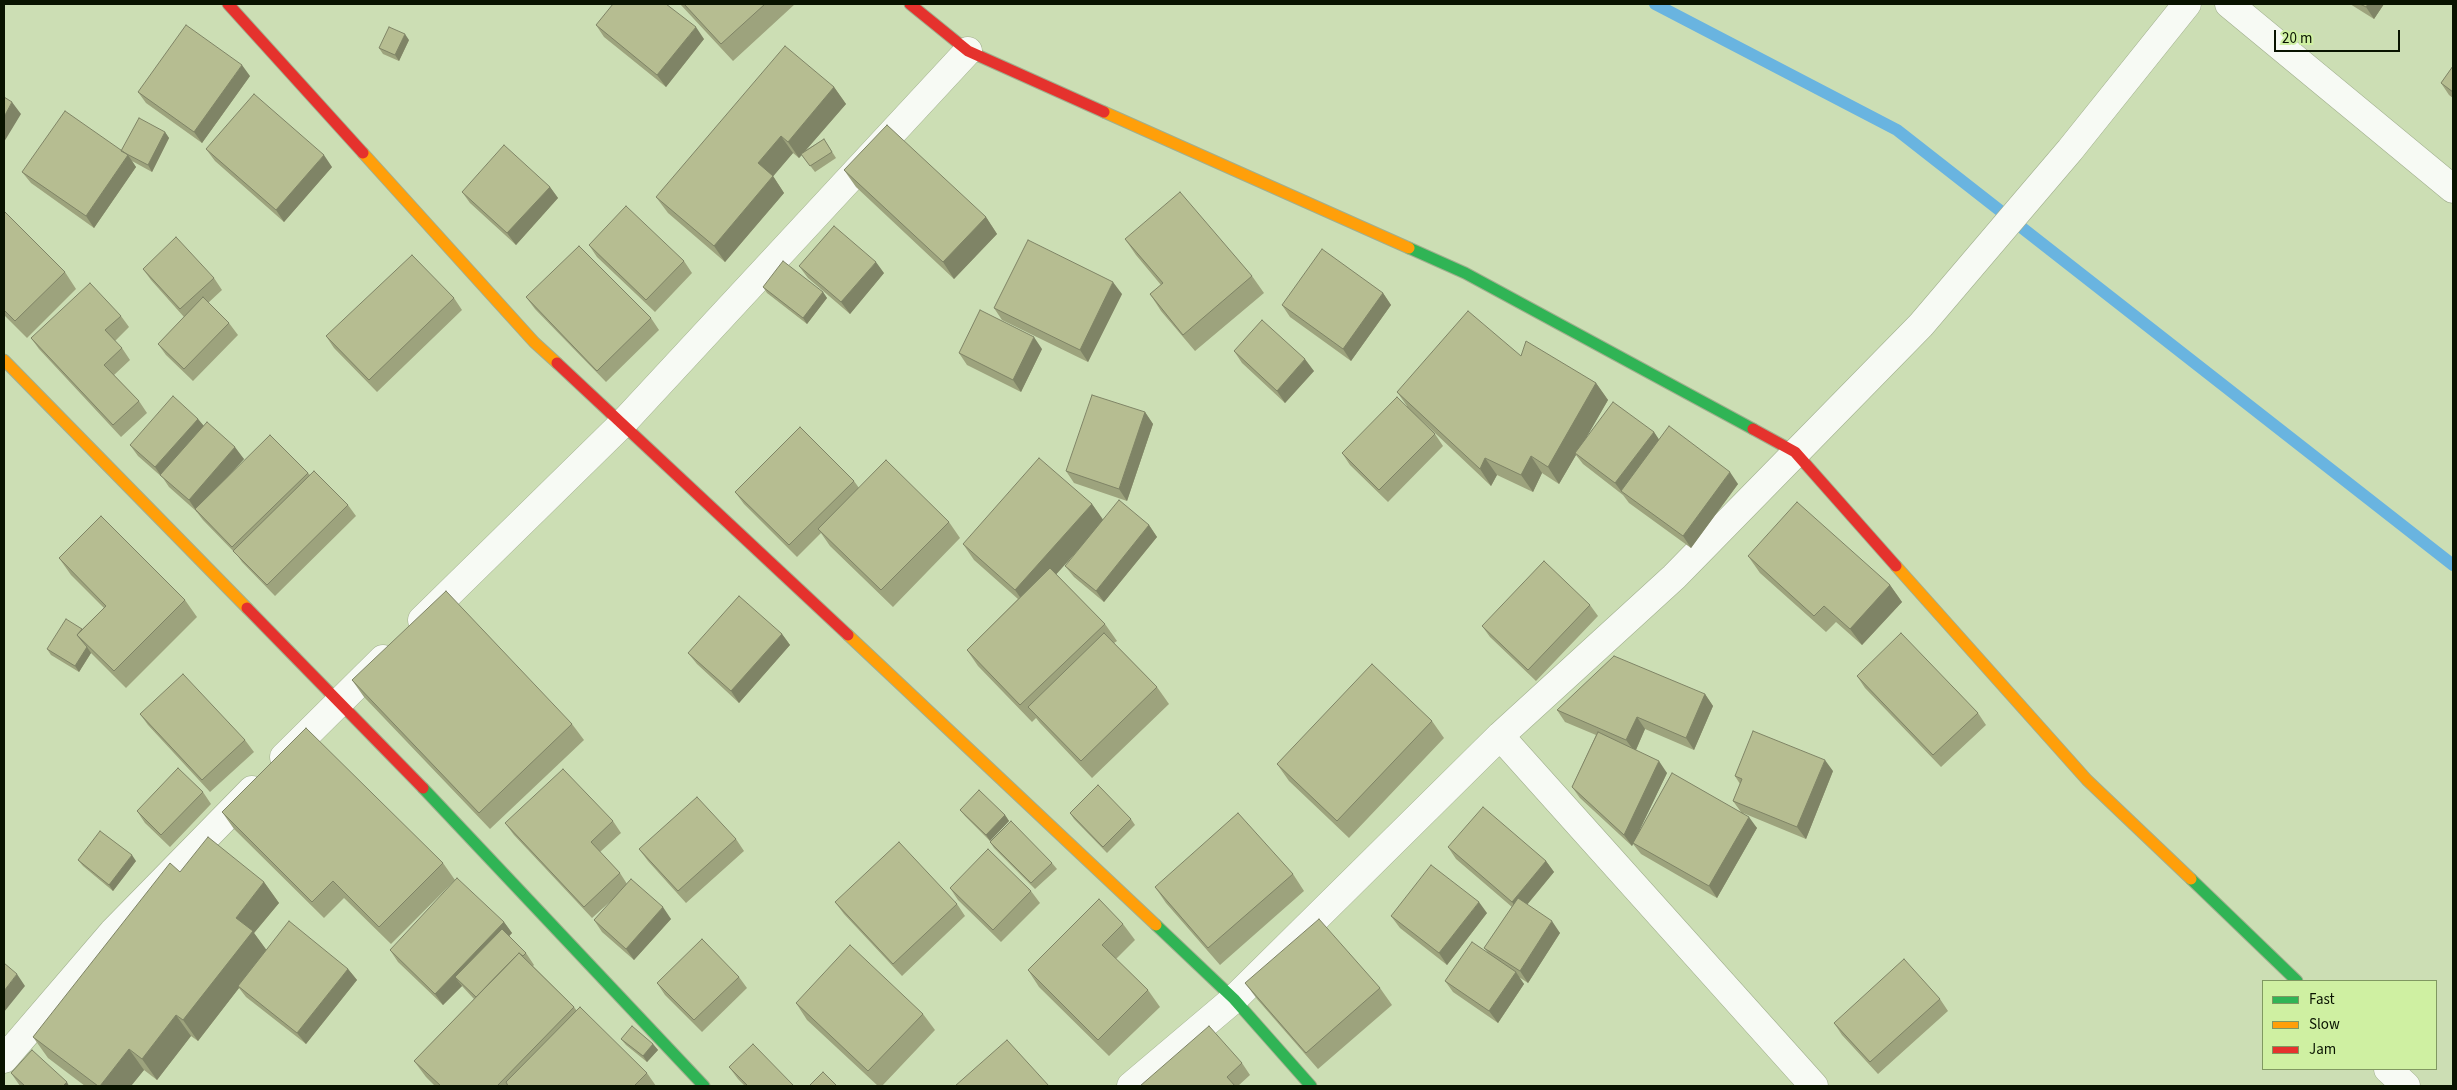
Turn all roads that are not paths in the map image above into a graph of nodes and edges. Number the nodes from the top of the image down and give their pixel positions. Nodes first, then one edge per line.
1 (228, 4) edge
2 (910, 4) edge
3 (2187, 4) edge
4 (2228, 4) edge
5 (968, 51) junction
6 (2453, 188) edge
7 (4, 360) edge
8 (623, 423) junction
9 (1795, 452) junction
10 (339, 701) junction
11 (1500, 736) junction
12 (2296, 980) edge
13 (1234, 1000) junction
14 (4, 1059) edge
15 (2389, 1070) edge
16 (704, 1086) edge
17 (1131, 1086) edge
18 (1311, 1086) edge
19 (1814, 1086) edge
20 (2406, 1086) edge

1 - 8 street
2 - 5 street
3 - 9 street
4 - 6 street
5 - 8 street
5 - 9 street
7 - 10 street
8 - 10 street
8 - 13 street
9 - 11 street
9 - 12 street
10 - 14 street
10 - 16 street
11 - 13 street
11 - 19 street
13 - 17 street
13 - 18 street
15 - 20 street

